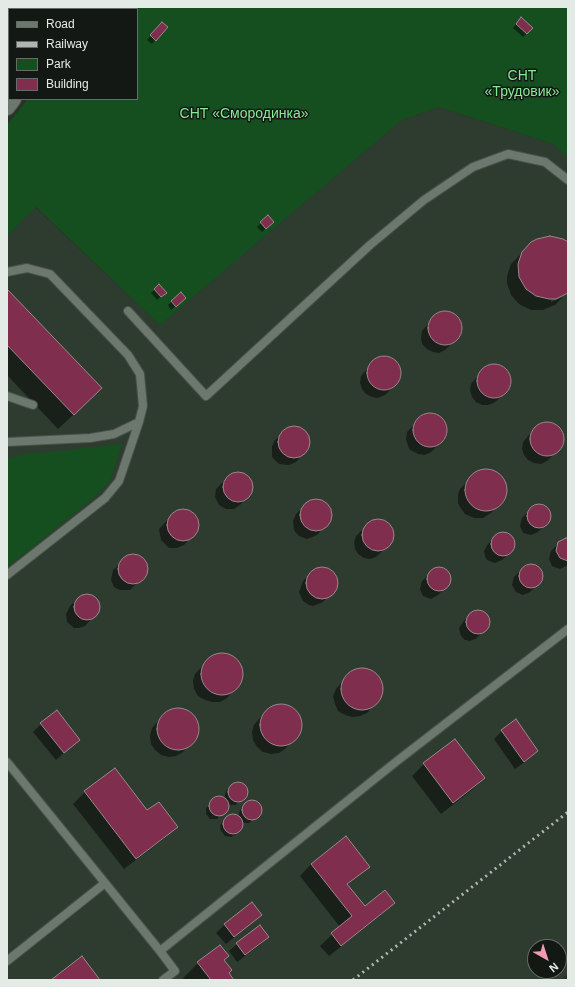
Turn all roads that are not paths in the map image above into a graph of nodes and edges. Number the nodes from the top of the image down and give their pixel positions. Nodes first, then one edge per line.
1 (568, 180) edge
2 (7, 272) edge
3 (128, 311) dead end
4 (7, 396) edge
5 (33, 405) dead end
6 (139, 422) junction
7 (7, 442) edge
8 (7, 575) edge
9 (568, 629) edge
10 (7, 762) edge
11 (105, 883) junction
12 (160, 951) junction
13 (7, 961) edge
14 (163, 980) edge

1 - 3 lane
2 - 6 lane
4 - 5 lane
6 - 7 lane
6 - 8 lane
9 - 12 lane
10 - 11 lane
11 - 12 lane
11 - 13 lane
12 - 14 lane

